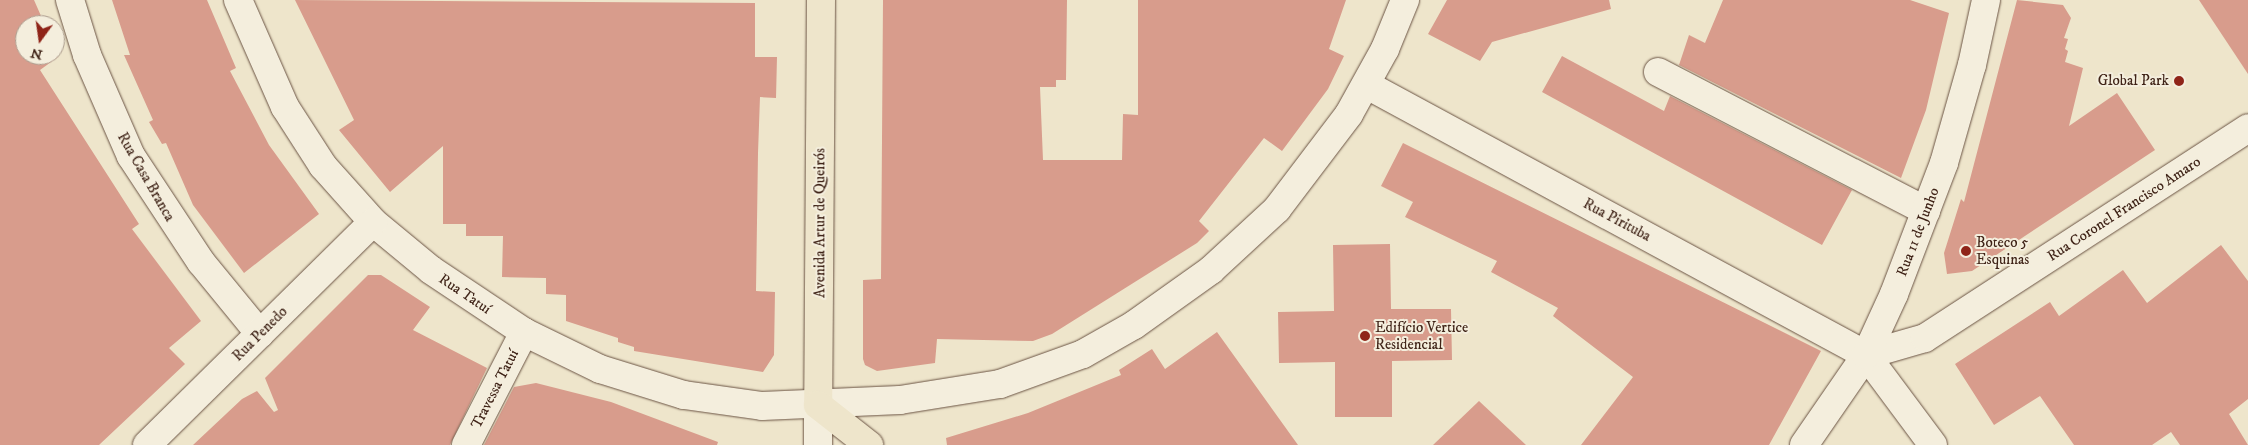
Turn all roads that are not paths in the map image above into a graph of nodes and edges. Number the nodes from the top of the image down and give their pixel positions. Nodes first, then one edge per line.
1 (70, 0) edge
2 (238, 0) edge
3 (821, 0) edge
4 (1406, 0) edge
5 (1986, 0) edge
6 (1658, 72) dead end
7 (1367, 85) junction
8 (2248, 128) edge
9 (1926, 211) junction
10 (373, 222) junction
11 (524, 332) junction
12 (260, 334) junction
13 (1866, 355) junction
14 (818, 405) junction
15 (147, 445) edge
16 (466, 445) edge
17 (818, 445) edge
18 (869, 445) edge
19 (1804, 445) edge
20 (1933, 445) edge

1 - 12 street, Rua Casa Branca
2 - 10 street, Rua Tatuí
3 - 14 main road, Avenida Artur de Queirós
4 - 7 street, Rua Tatuí
5 - 9 street, Rua 11 de Junho
6 - 9 street
7 - 13 street, Rua Pirituba
7 - 14 street, Rua Tatuí
8 - 13 street, Rua Coronel Francisco Amaro
9 - 13 street, Rua 11 de Junho
10 - 11 street, Rua Tatuí
10 - 12 street, Rua Penedo
11 - 14 street, Rua Tatuí
11 - 16 street, Travessa Tatuí
12 - 15 street, Rua Penedo
13 - 19 street, Rua 11 de Junho
13 - 20 street
14 - 17 street, Avenida Artur de Queirós
14 - 18 main road

